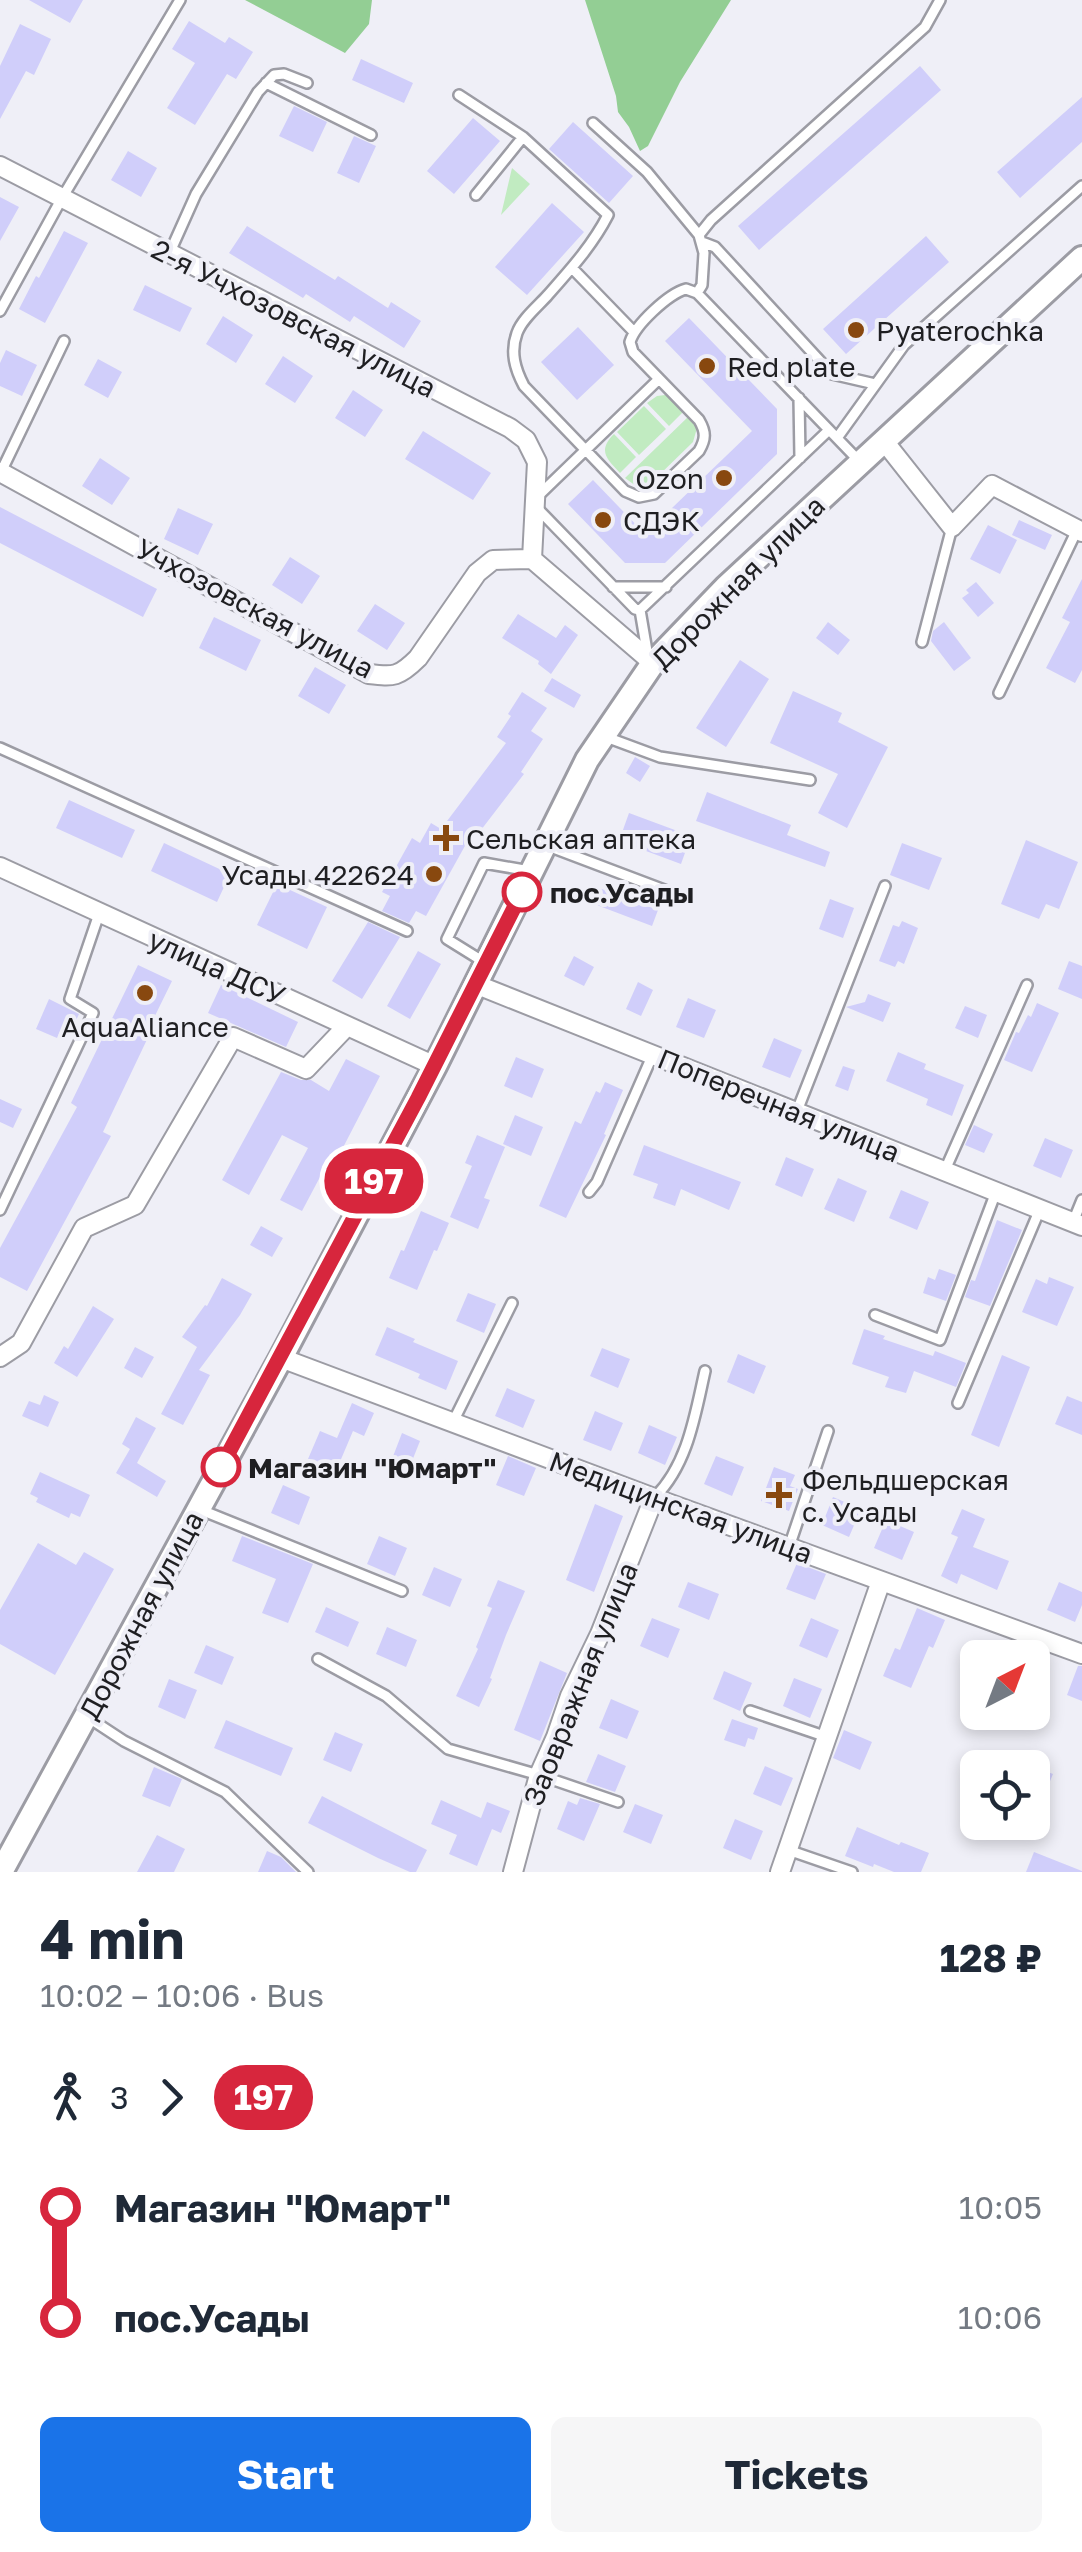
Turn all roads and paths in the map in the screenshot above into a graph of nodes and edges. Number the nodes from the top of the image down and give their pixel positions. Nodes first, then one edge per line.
1 (180, 0) edge
2 (940, 0) edge
3 (266, 83) junction
4 (306, 83) dead end
5 (459, 94) dead end
6 (594, 124) dead end
7 (371, 135) dead end
8 (523, 137) junction
9 (0, 166) edge
10 (1082, 186) edge
11 (476, 195) dead end
12 (62, 198) junction
13 (701, 238) junction
14 (168, 254) junction
15 (1082, 258) edge
16 (572, 268) junction
17 (697, 293) junction
18 (0, 311) edge
19 (634, 332) junction
20 (64, 341) dead end
21 (659, 379) junction
22 (875, 384) junction
23 (799, 398) junction
24 (829, 430) junction
25 (838, 438) junction
26 (884, 441) junction
27 (586, 450) junction
28 (800, 458) junction
29 (860, 462) junction
30 (0, 472) edge
31 (536, 502) junction
32 (952, 527) junction
33 (1079, 531) edge
34 (532, 559) junction
35 (613, 587) junction
36 (666, 587) junction
37 (640, 610) junction
38 (922, 642) dead end
39 (651, 661) junction
40 (999, 693) dead end
41 (603, 736) junction
42 (0, 748) edge
43 (810, 780) dead end
44 (545, 846) junction
45 (0, 867) edge
46 (533, 871) junction
47 (885, 886) dead end
48 (667, 892) dead end
49 (99, 914) junction
50 (407, 931) dead end
51 (481, 974) junction
52 (1027, 985) dead end
53 (347, 1026) junction
54 (652, 1054) junction
55 (435, 1066) junction
56 (797, 1111) junction
57 (944, 1170) junction
58 (996, 1191) junction
59 (589, 1192) dead end
60 (1082, 1200) edge
61 (1040, 1209) junction
62 (0, 1210) edge
63 (1078, 1224) edge
64 (512, 1303) dead end
65 (875, 1315) dead end
66 (0, 1358) edge
67 (281, 1358) junction
68 (705, 1372) dead end
69 (958, 1403) dead end
70 (453, 1423) junction
71 (828, 1431) dead end
72 (654, 1498) junction
73 (198, 1509) junction
74 (789, 1547) junction
75 (882, 1580) junction
76 (402, 1592) dead end
77 (1082, 1654) edge
78 (318, 1659) dead end
79 (750, 1711) dead end
80 (86, 1716) junction
81 (827, 1738) junction
82 (539, 1776) junction
83 (618, 1802) dead end
84 (788, 1850) junction
85 (2, 1864) edge
86 (308, 1872) edge
87 (513, 1872) edge
88 (780, 1872) edge
89 (852, 1872) edge

1 - 12 lane
2 - 13 lane
3 - 4 lane
3 - 7 lane
3 - 14 lane
5 - 8 lane
6 - 13 lane
8 - 11 lane
8 - 16 lane
9 - 12 street, 2-я Учхозовская улица
10 - 22 lane
12 - 14 street, 2-я Учхозовская улица
12 - 18 lane
13 - 17 lane
13 - 22 lane
14 - 31 street, 2-я Учхозовская улица
15 - 26 street, Дорожная улица
16 - 19 lane
16 - 27 lane
17 - 19 lane
17 - 23 lane
19 - 21 lane
20 - 30 lane
21 - 27 lane
21 - 27 lane
22 - 25 lane
23 - 24 lane
23 - 28 lane
24 - 25 lane
24 - 28 lane
25 - 29 lane
26 - 29 street, Дорожная улица
26 - 32 street
27 - 31 lane
28 - 36 lane
29 - 39 street, Дорожная улица
30 - 34 street, Учхозовская улица
31 - 34 street, 2-я Учхозовская улица
31 - 35 lane
32 - 33 street
32 - 38 lane
33 - 40 lane
34 - 39 street
35 - 36 lane
35 - 37 lane
36 - 37 lane
37 - 39 lane
39 - 41 street, Дорожная улица
41 - 43 lane
41 - 44 street, Дорожная улица
42 - 50 lane
44 - 46 street, Дорожная улица
44 - 48 lane
45 - 49 street, улица ДСУ
46 - 51 street, Дорожная улица
46 - 51 lane
47 - 56 lane
49 - 53 street, улица ДСУ
49 - 62 lane
51 - 54 street, Поперечная улица
51 - 55 street, Дорожная улица
52 - 57 lane
53 - 55 street, улица ДСУ
53 - 66 street
54 - 56 street, Поперечная улица
54 - 59 lane
55 - 67 street, Дорожная улица
56 - 57 street, Поперечная улица
57 - 58 street, Поперечная улица
58 - 61 street, Поперечная улица
58 - 65 lane
60 - 63 lane
61 - 63 street, Поперечная улица
61 - 69 lane
64 - 70 lane
67 - 70 street, Медицинская улица
67 - 73 street, Дорожная улица
68 - 72 lane
70 - 72 street, Медицинская улица
71 - 74 lane
72 - 74 street, Медицинская улица
72 - 82 street, Заовражная улица
73 - 76 lane
73 - 80 street, Дорожная улица
74 - 75 street, Медицинская улица
75 - 77 street, Медицинская улица
75 - 81 street
78 - 82 lane
79 - 81 lane
80 - 85 street, Дорожная улица
80 - 86 lane
81 - 84 street
82 - 83 lane
82 - 87 street, Заовражная улица
84 - 88 street
84 - 89 lane

